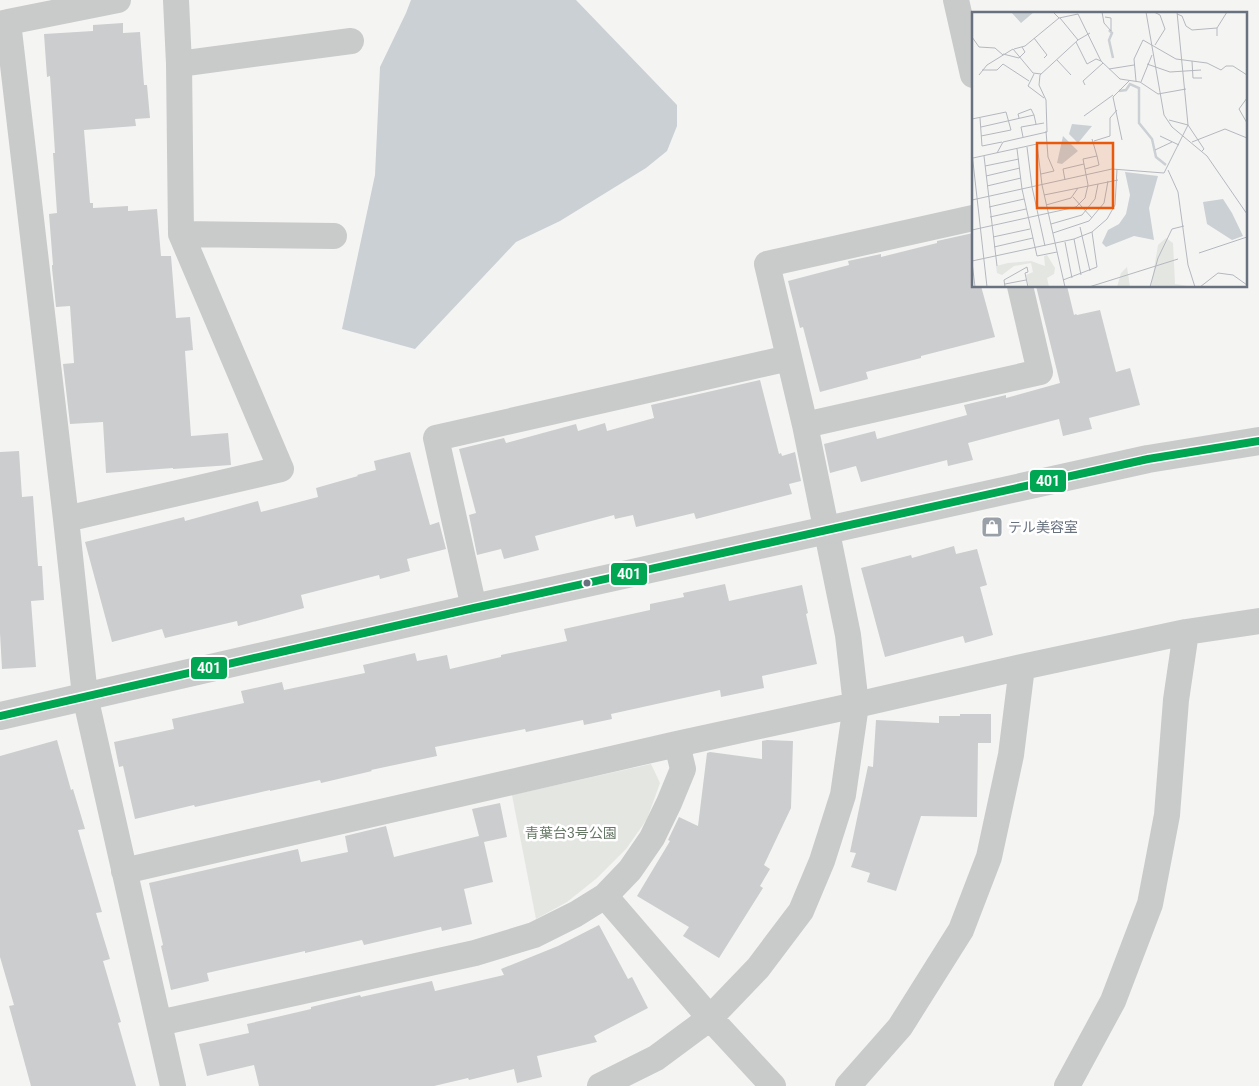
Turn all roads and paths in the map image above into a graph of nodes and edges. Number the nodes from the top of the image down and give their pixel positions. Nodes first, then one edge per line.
1 (118, 0) edge
2 (176, 0) edge
3 (956, 0) edge
4 (4, 23) edge
5 (351, 41) dead end
6 (179, 64) junction
7 (972, 71) edge
8 (972, 218) edge
9 (181, 234) junction
10 (334, 236) dead end
11 (1020, 288) edge
12 (789, 358) junction
13 (805, 425) junction
14 (1259, 441) edge
15 (66, 519) junction
16 (826, 529) junction
17 (474, 608) junction
18 (1259, 621) edge
19 (1186, 632) junction
20 (1022, 667) junction
21 (85, 696) junction
22 (856, 705) junction
23 (0, 716) edge
24 (677, 744) junction
25 (124, 871) junction
26 (606, 896) junction
27 (710, 1018) junction
28 (159, 1023) junction
29 (173, 1086) edge
30 (600, 1086) edge
31 (773, 1086) edge
32 (848, 1086) edge
33 (1067, 1086) edge

1 - 4 street
2 - 6 street
3 - 7 street
4 - 15 street
5 - 6 street
6 - 9 street
8 - 12 street
9 - 10 street
9 - 15 street
11 - 13 street
12 - 13 street
12 - 17 street
13 - 16 street
14 - 16 street
15 - 21 street
16 - 17 street
16 - 22 street
17 - 21 street
18 - 19 street
19 - 20 street
19 - 33 street
20 - 22 street
20 - 32 street
21 - 23 street
21 - 25 street
22 - 24 street
22 - 27 street
24 - 25 street
24 - 26 street
25 - 28 street
26 - 27 street
26 - 28 street
27 - 30 street
27 - 31 street
28 - 29 street

